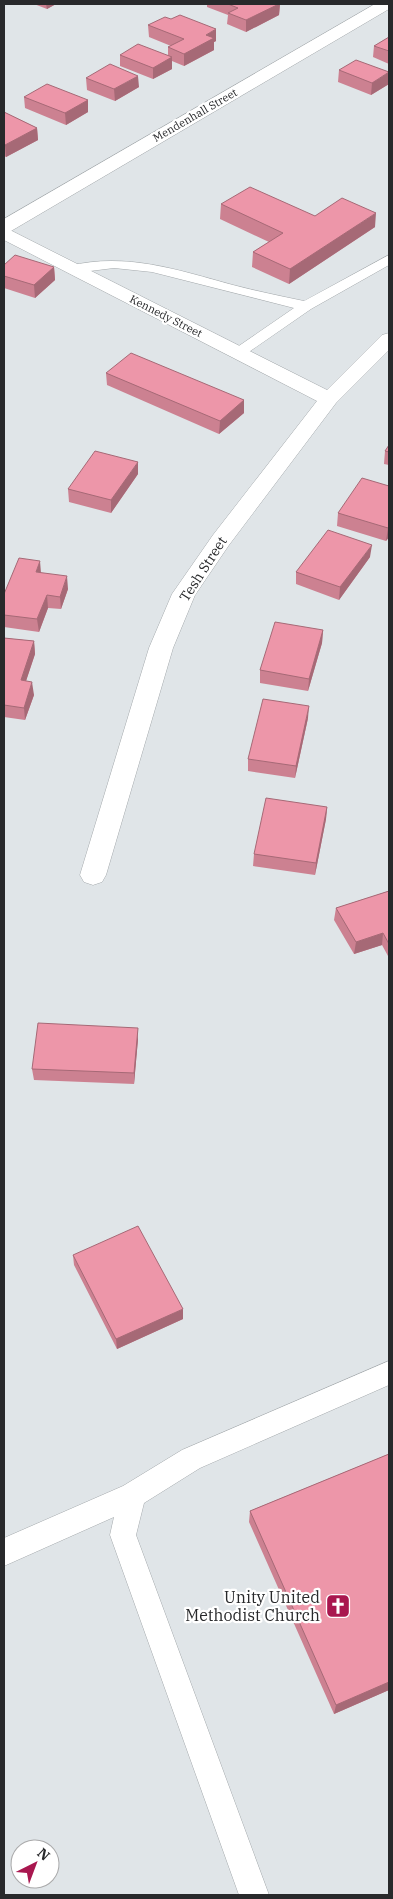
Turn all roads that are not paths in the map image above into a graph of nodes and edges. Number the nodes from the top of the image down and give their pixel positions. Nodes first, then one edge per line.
1 (386, 4) edge
2 (4, 227) edge
3 (4, 233) edge
4 (389, 259) edge
5 (74, 269) junction
6 (306, 306) junction
7 (389, 339) edge
8 (238, 353) junction
9 (329, 399) junction
10 (93, 875) dead end
11 (389, 1373) edge
12 (132, 1495) junction
13 (4, 1552) edge
14 (254, 1895) edge

1 - 2 street, Mendenhall Street
3 - 5 street, Kennedy Street
4 - 6 lane
5 - 6 lane
5 - 8 street, Kennedy Street
6 - 8 lane
7 - 9 street, Tesh Street
8 - 9 street, Kennedy Street
9 - 10 street, Tesh Street
11 - 12 lane
12 - 13 lane
12 - 14 lane

